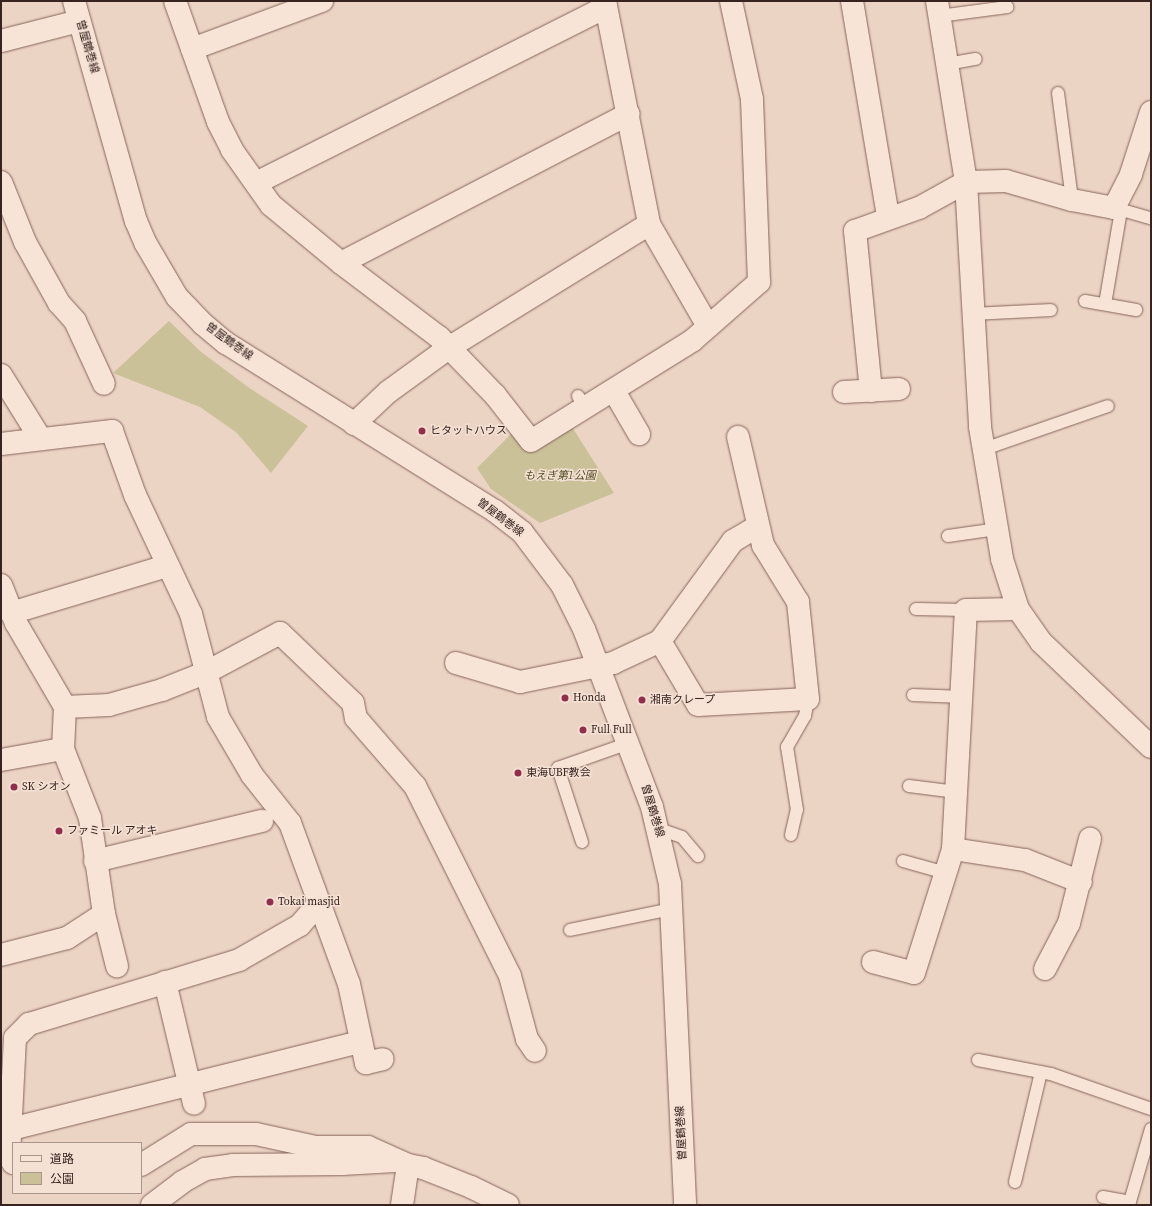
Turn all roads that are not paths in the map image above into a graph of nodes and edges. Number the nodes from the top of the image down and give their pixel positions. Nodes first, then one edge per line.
1 (175, 1) edge
2 (322, 1) edge
3 (731, 1) edge
4 (852, 1) edge
5 (605, 4) edge
6 (1007, 7) dead end
7 (938, 9) edge
8 (77, 11) edge
9 (1, 41) edge
10 (192, 49) junction
11 (976, 59) dead end
12 (947, 64) junction
13 (1058, 93) dead end
14 (1151, 112) edge
15 (629, 114) junction
16 (1, 182) edge
17 (966, 182) junction
18 (256, 183) junction
19 (1072, 200) junction
20 (1118, 209) junction
21 (888, 217) junction
22 (1151, 218) edge
23 (649, 224) junction
24 (341, 263) junction
25 (1086, 301) dead end
26 (1105, 304) junction
27 (1052, 310) dead end
28 (1136, 310) dead end
29 (974, 314) junction
30 (708, 326) junction
31 (450, 347) junction
32 (1, 375) edge
33 (104, 384) dead end
34 (899, 389) dead end
35 (614, 391) junction
36 (871, 391) junction
37 (844, 392) dead end
38 (1108, 406) dead end
39 (354, 424) junction
40 (639, 434) dead end
41 (738, 437) dead end
42 (40, 438) junction
43 (1, 444) edge
44 (984, 449) junction
45 (758, 526) junction
46 (997, 529) junction
47 (948, 536) dead end
48 (167, 566) junction
49 (1, 586) edge
50 (916, 609) dead end
51 (1018, 609) junction
52 (966, 610) junction
53 (11, 613) junction
54 (660, 641) junction
55 (456, 663) dead end
56 (598, 666) junction
57 (205, 673) junction
58 (913, 695) dead end
59 (963, 697) junction
60 (808, 699) junction
61 (66, 707) junction
62 (629, 743) junction
63 (1151, 747) edge
64 (63, 749) junction
65 (1, 760) edge
66 (909, 786) dead end
67 (957, 792) junction
68 (262, 821) dead end
69 (658, 829) junction
70 (791, 835) dead end
71 (1090, 839) dead end
72 (582, 842) dead end
73 (953, 849) junction
74 (698, 856) dead end
75 (903, 861) dead end
76 (95, 862) junction
77 (946, 873) junction
78 (1081, 882) junction
79 (320, 902) junction
80 (671, 909) junction
81 (104, 914) junction
82 (570, 930) dead end
83 (1, 955) edge
84 (873, 962) dead end
85 (117, 966) dead end
86 (1046, 969) dead end
87 (165, 982) junction
88 (361, 1042) junction
89 (535, 1051) dead end
90 (383, 1059) dead end
91 (978, 1060) dead end
92 (1041, 1072) junction
93 (191, 1094) junction
94 (1151, 1108) edge
95 (10, 1129) junction
96 (1151, 1129) edge
97 (391, 1155) junction
98 (12, 1161) edge
99 (142, 1164) edge
100 (1015, 1182) dead end
101 (1103, 1197) dead end
102 (162, 1202) edge
103 (1130, 1204) edge
104 (402, 1205) edge
105 (508, 1205) edge
106 (685, 1205) edge

1 - 10 street
2 - 10 street
3 - 30 street
4 - 21 street
5 - 15 street
5 - 18 street
6 - 7 lane
7 - 12 street
8 - 9 street
8 - 39 street, 曽屋鶴巻線
10 - 18 street
11 - 12 lane
12 - 17 street
13 - 19 lane
14 - 20 street
15 - 23 street
15 - 24 street
16 - 33 street
17 - 19 street
17 - 21 street
17 - 29 street
18 - 24 street
19 - 20 street
20 - 22 lane
20 - 26 lane
21 - 36 street
23 - 30 street
23 - 31 street
24 - 31 street
25 - 26 lane
26 - 28 lane
27 - 29 lane
29 - 44 street
30 - 35 street
31 - 35 street
31 - 39 street
32 - 42 street
34 - 36 street
35 - 40 street
36 - 37 street
38 - 44 lane
39 - 56 street, 曽屋鶴巻線
41 - 45 street
42 - 43 street
42 - 48 street
44 - 46 street
45 - 54 street
45 - 60 street
46 - 47 lane
46 - 51 street
48 - 53 street
48 - 57 street
49 - 53 street
50 - 52 lane
51 - 52 street
51 - 63 street
52 - 59 street
53 - 61 street
54 - 56 street
54 - 60 street
55 - 56 street
56 - 62 street, 曽屋鶴巻線
57 - 61 street
57 - 79 street
57 - 89 street
58 - 59 lane
59 - 67 street
60 - 70 lane
61 - 64 street
62 - 69 street, 曽屋鶴巻線
62 - 72 lane
64 - 65 street
64 - 76 street
66 - 67 lane
67 - 73 street
68 - 76 street
69 - 74 lane
69 - 80 street, 曽屋鶴巻線
71 - 78 street
73 - 77 street
73 - 78 street
75 - 77 lane
76 - 81 street
77 - 84 street
78 - 86 street
79 - 87 street
79 - 88 street
80 - 82 lane
80 - 106 street, 曽屋鶴巻線
81 - 83 street
81 - 85 street
87 - 93 street
87 - 95 street
88 - 90 street
88 - 93 street
91 - 92 lane
92 - 94 lane
92 - 100 lane
93 - 95 street
95 - 98 street
96 - 103 lane
97 - 99 street
97 - 102 street
97 - 104 street
97 - 105 street
101 - 103 lane

